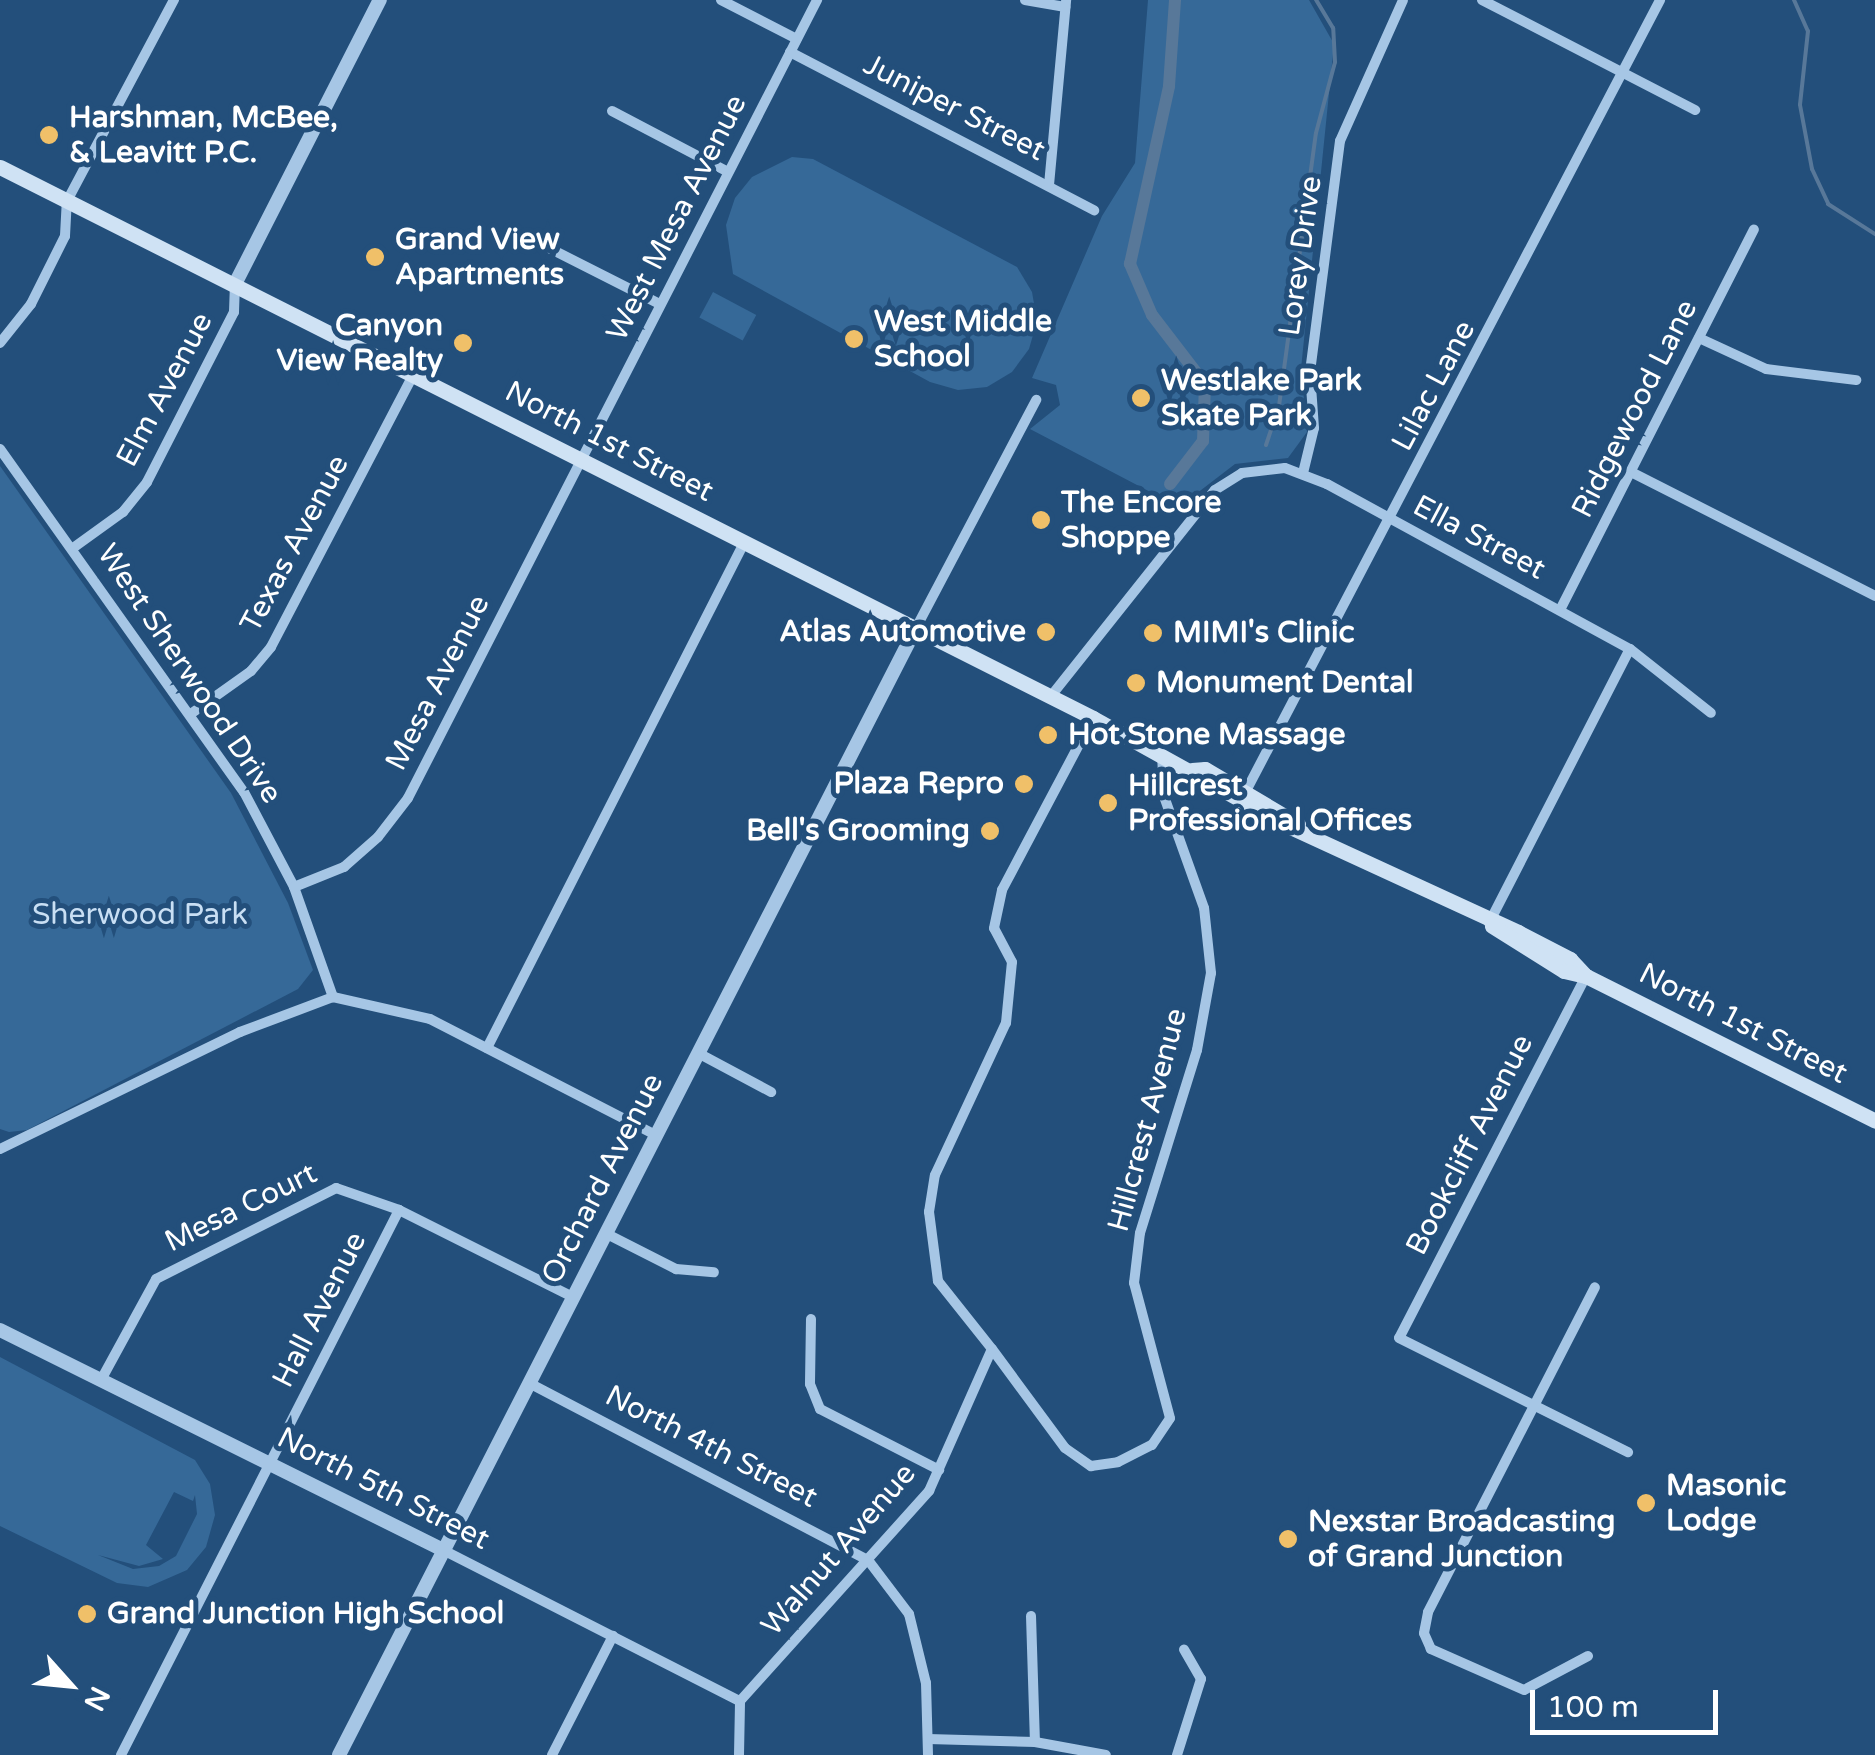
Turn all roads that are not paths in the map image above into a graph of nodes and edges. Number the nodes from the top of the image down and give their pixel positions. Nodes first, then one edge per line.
1 (174, 0) edge
2 (380, 0) edge
3 (721, 0) edge
4 (817, 0) edge
5 (1025, 0) edge
6 (1403, 0) edge
7 (1482, 0) edge
8 (1660, 0) edge
9 (1066, 3) edge
10 (797, 39) junction
11 (790, 52) junction
12 (1622, 76) junction
13 (1696, 110) dead end
14 (612, 111) dead end
15 (0, 167) edge
16 (728, 172) junction
17 (1049, 185) junction
18 (68, 201) junction
19 (1094, 210) dead end
20 (1754, 230) dead end
21 (545, 246) dead end
22 (235, 284) junction
23 (660, 304) junction
24 (1699, 338) junction
25 (0, 343) edge
26 (414, 375) junction
27 (1856, 380) dead end
28 (1036, 400) dead end
29 (0, 449) edge
30 (581, 458) junction
31 (1631, 472) junction
32 (1303, 473) junction
33 (1392, 520) junction
34 (745, 541) junction
35 (73, 548) junction
36 (1875, 596) edge
37 (1560, 610) junction
38 (916, 628) junction
39 (1630, 649) junction
40 (1051, 696) junction
41 (192, 713) junction
42 (1712, 713) dead end
43 (1092, 718) junction
44 (1162, 754) junction
45 (1192, 770) junction
46 (1246, 791) junction
47 (1301, 827) junction
48 (294, 887) junction
49 (1489, 924) junction
50 (1586, 976) junction
51 (333, 997) junction
52 (488, 1048) junction
53 (698, 1053) junction
54 (771, 1092) dead end
55 (1875, 1121) edge
56 (656, 1135) junction
57 (0, 1149) edge
58 (399, 1210) junction
59 (605, 1233) junction
60 (714, 1272) dead end
61 (1595, 1288) dead end
62 (573, 1297) junction
63 (811, 1318) dead end
64 (0, 1330) edge
65 (992, 1349) junction
66 (102, 1380) junction
67 (529, 1383) junction
68 (1534, 1408) junction
69 (1628, 1452) dead end
70 (270, 1463) junction
71 (939, 1470) junction
72 (445, 1551) junction
73 (868, 1560) junction
74 (1030, 1616) dead end
75 (613, 1636) junction
76 (1184, 1650) dead end
77 (1588, 1656) dead end
78 (740, 1701) junction
79 (928, 1739) junction
80 (1035, 1742) junction
81 (122, 1755) edge
82 (339, 1755) edge
83 (552, 1755) edge
84 (739, 1755) edge
85 (928, 1755) edge
86 (1106, 1755) edge
87 (1177, 1755) edge

1 - 18 street
2 - 22 street
3 - 10 street
4 - 10 street, West Mesa Avenue
5 - 9 street
6 - 32 street, Lorey Drive
7 - 12 street
8 - 12 street, Lilac Lane
9 - 17 street
10 - 11 street, West Mesa Avenue
11 - 16 street, West Mesa Avenue
11 - 17 street, Juniper Street
12 - 13 street
12 - 33 street, Lilac Lane
14 - 16 street
15 - 18 main road, North 1st Street
16 - 23 street, West Mesa Avenue
17 - 19 street, Juniper Street
18 - 22 main road, North 1st Street
18 - 25 street
20 - 24 street, Ridgewood Lane
21 - 23 street
22 - 26 main road, North 1st Street
22 - 35 street, Elm Avenue
23 - 30 street, West Mesa Avenue
24 - 27 street
24 - 31 street, Ridgewood Lane
26 - 30 main road, North 1st Street
26 - 41 street, Texas Avenue
28 - 38 street
29 - 35 street, West Sherwood Drive
30 - 34 main road, North 1st Street
30 - 48 street, Mesa Avenue
31 - 36 street
31 - 37 street, Ridgewood Lane
32 - 33 street, Ella Street
32 - 40 street
33 - 37 street, Ella Street
33 - 46 street, Lilac Lane
34 - 38 main road, North 1st Street
34 - 52 street
35 - 41 street, West Sherwood Drive
37 - 39 street, Ella Street
38 - 40 main road, North 1st Street
38 - 53 street, Orchard Avenue
39 - 42 street, Ella Street
39 - 49 street
40 - 43 main road, North 1st Street
41 - 48 street, West Sherwood Drive
43 - 44 main road, North 1st Street
43 - 65 street
44 - 45 main road, North 1st Street
44 - 65 street, Hillcrest Avenue
45 - 46 main road, North 1st Street
45 - 47 main road, North 1st Street
46 - 47 main road, North 1st Street
47 - 49 main road, North 1st Street
48 - 51 street, West Sherwood Drive
49 - 50 main road, North 1st Street
50 - 55 main road, North 1st Street
50 - 68 street, Bookcliff Avenue
51 - 52 street
51 - 57 street
52 - 56 street
53 - 54 street
53 - 56 street, Orchard Avenue
56 - 59 street, Orchard Avenue
58 - 62 street
58 - 66 street, Mesa Court
58 - 70 street, Hall Avenue
59 - 60 street
59 - 62 street, Orchard Avenue
61 - 68 street
62 - 67 street, Orchard Avenue
63 - 71 street
64 - 66 street, North 5th Street
65 - 71 street, Walnut Avenue
66 - 70 street, North 5th Street
67 - 72 street, Orchard Avenue
67 - 73 street, North 4th Street
68 - 69 street
68 - 77 street
70 - 72 street, North 5th Street
70 - 81 street, Hall Avenue
71 - 73 street, Walnut Avenue
72 - 75 street, North 5th Street
72 - 82 street, Orchard Avenue
73 - 78 street, Walnut Avenue
73 - 79 street
74 - 80 street
75 - 78 street, North 5th Street
75 - 83 street
76 - 87 street
78 - 84 street
79 - 80 street
79 - 85 street
80 - 86 street

